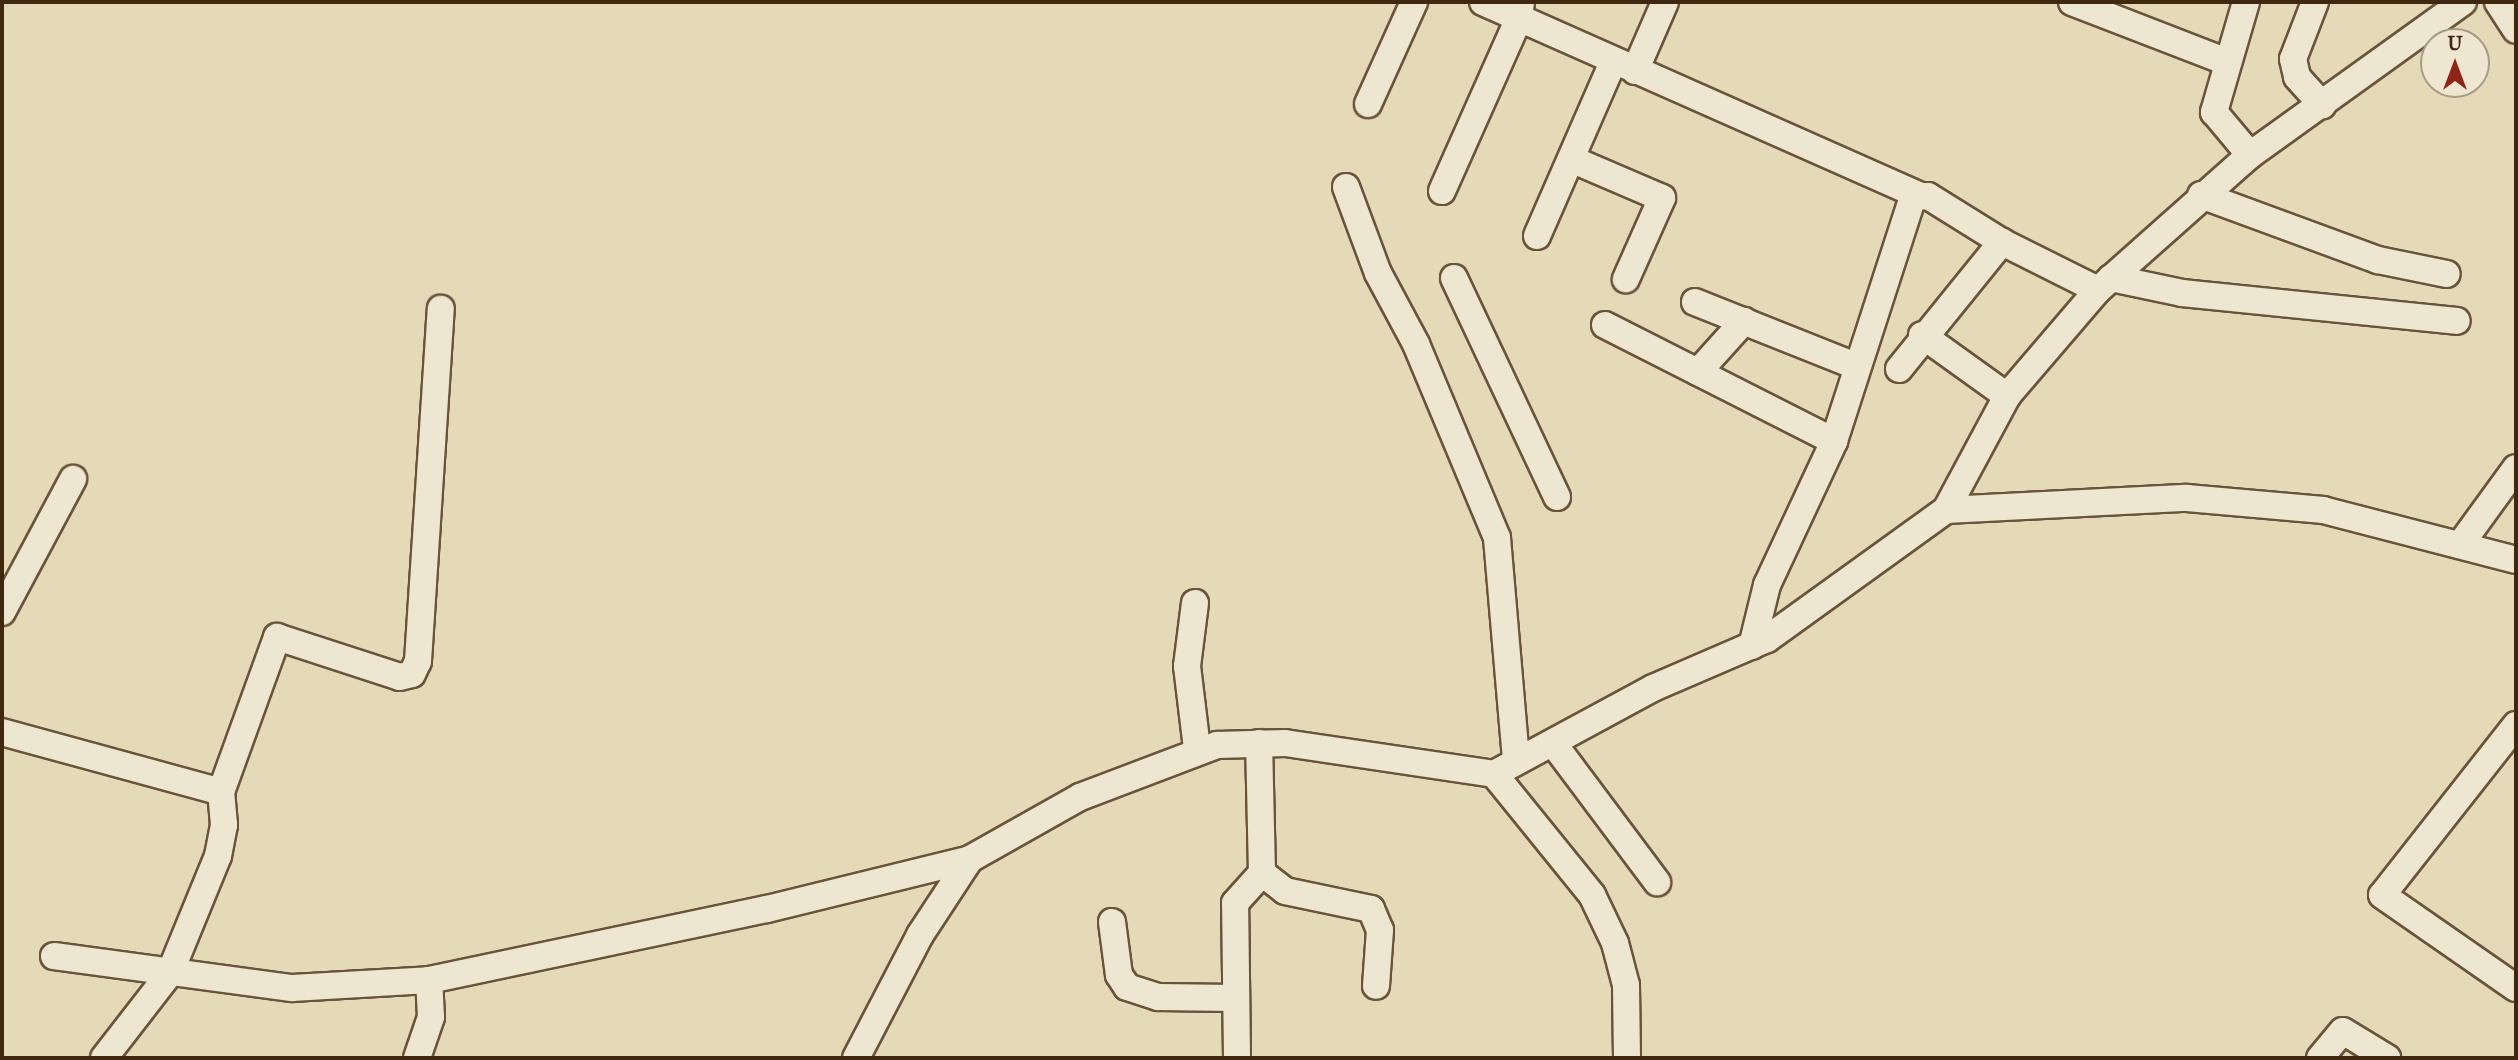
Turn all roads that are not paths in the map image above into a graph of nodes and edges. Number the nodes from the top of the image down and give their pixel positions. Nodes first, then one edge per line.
1 (1414, 2) edge
2 (1483, 2) edge
3 (1665, 2) edge
4 (2072, 2) edge
5 (2246, 2) edge
6 (2315, 2) edge
7 (2498, 2) edge
8 (2455, 4) edge
9 (1520, 10) edge
10 (2516, 30) edge
11 (2225, 61) junction
12 (1624, 67) junction
13 (1368, 104) dead end
14 (2322, 105) junction
15 (2250, 155) junction
16 (1571, 159) junction
17 (1346, 187) dead end
18 (1442, 191) dead end
19 (1917, 194) junction
20 (2201, 195) junction
21 (1537, 236) dead end
22 (2002, 242) junction
23 (2447, 274) dead end
24 (1454, 278) dead end
25 (1626, 279) dead end
26 (2105, 284) junction
27 (1695, 302) dead end
28 (441, 309) dead end
29 (1744, 321) junction
30 (2456, 321) dead end
31 (1605, 325) dead end
32 (1922, 335) junction
33 (1856, 366) junction
34 (1899, 369) dead end
35 (1698, 372) junction
36 (2007, 396) junction
37 (1834, 441) junction
38 (2516, 468) edge
39 (73, 479) dead end
40 (1557, 497) dead end
41 (1946, 510) junction
42 (2460, 545) junction
43 (2516, 559) edge
44 (1195, 603) dead end
45 (2, 612) edge
46 (1752, 646) junction
47 (2516, 725) edge
48 (2, 732) edge
49 (1259, 743) junction
50 (1553, 743) junction
51 (1197, 749) junction
52 (1505, 767) junction
53 (221, 792) junction
54 (970, 859) junction
55 (1262, 873) junction
56 (1657, 882) dead end
57 (1112, 922) dead end
58 (54, 956) dead end
59 (170, 973) junction
60 (429, 980) junction
61 (1376, 986) dead end
62 (2516, 988) edge
63 (1235, 998) junction
64 (104, 1058) edge
65 (417, 1058) edge
66 (856, 1058) edge
67 (1237, 1058) edge
68 (1627, 1058) edge
69 (2320, 1058) edge
70 (2387, 1058) edge

1 - 13 street
2 - 9 street
3 - 12 street
4 - 11 street
5 - 11 street
6 - 14 street
7 - 10 street
8 - 14 street
9 - 12 street
9 - 18 street
11 - 15 street
12 - 16 street
12 - 19 street
14 - 15 street
15 - 20 street
16 - 21 street
16 - 25 street
17 - 52 street
19 - 22 street
19 - 33 street
20 - 23 street
20 - 26 street
22 - 26 street
22 - 32 street
24 - 40 street
26 - 30 street
26 - 36 street
27 - 29 street
28 - 53 street
29 - 33 street
29 - 35 street
31 - 35 street
32 - 34 street
32 - 36 street
33 - 37 street
35 - 37 street
36 - 41 street
37 - 46 street
38 - 42 street
39 - 45 street
41 - 42 street
41 - 46 street
42 - 43 street
44 - 51 street
46 - 50 street
47 - 62 street
48 - 53 street
49 - 51 street
49 - 52 street
49 - 55 street
50 - 52 street
50 - 56 street
51 - 54 street
52 - 68 street
53 - 59 street
54 - 60 street
54 - 66 street
55 - 61 street
55 - 63 street
57 - 63 street
58 - 59 street
59 - 60 street
59 - 64 street
60 - 65 street
63 - 67 street
69 - 70 street

